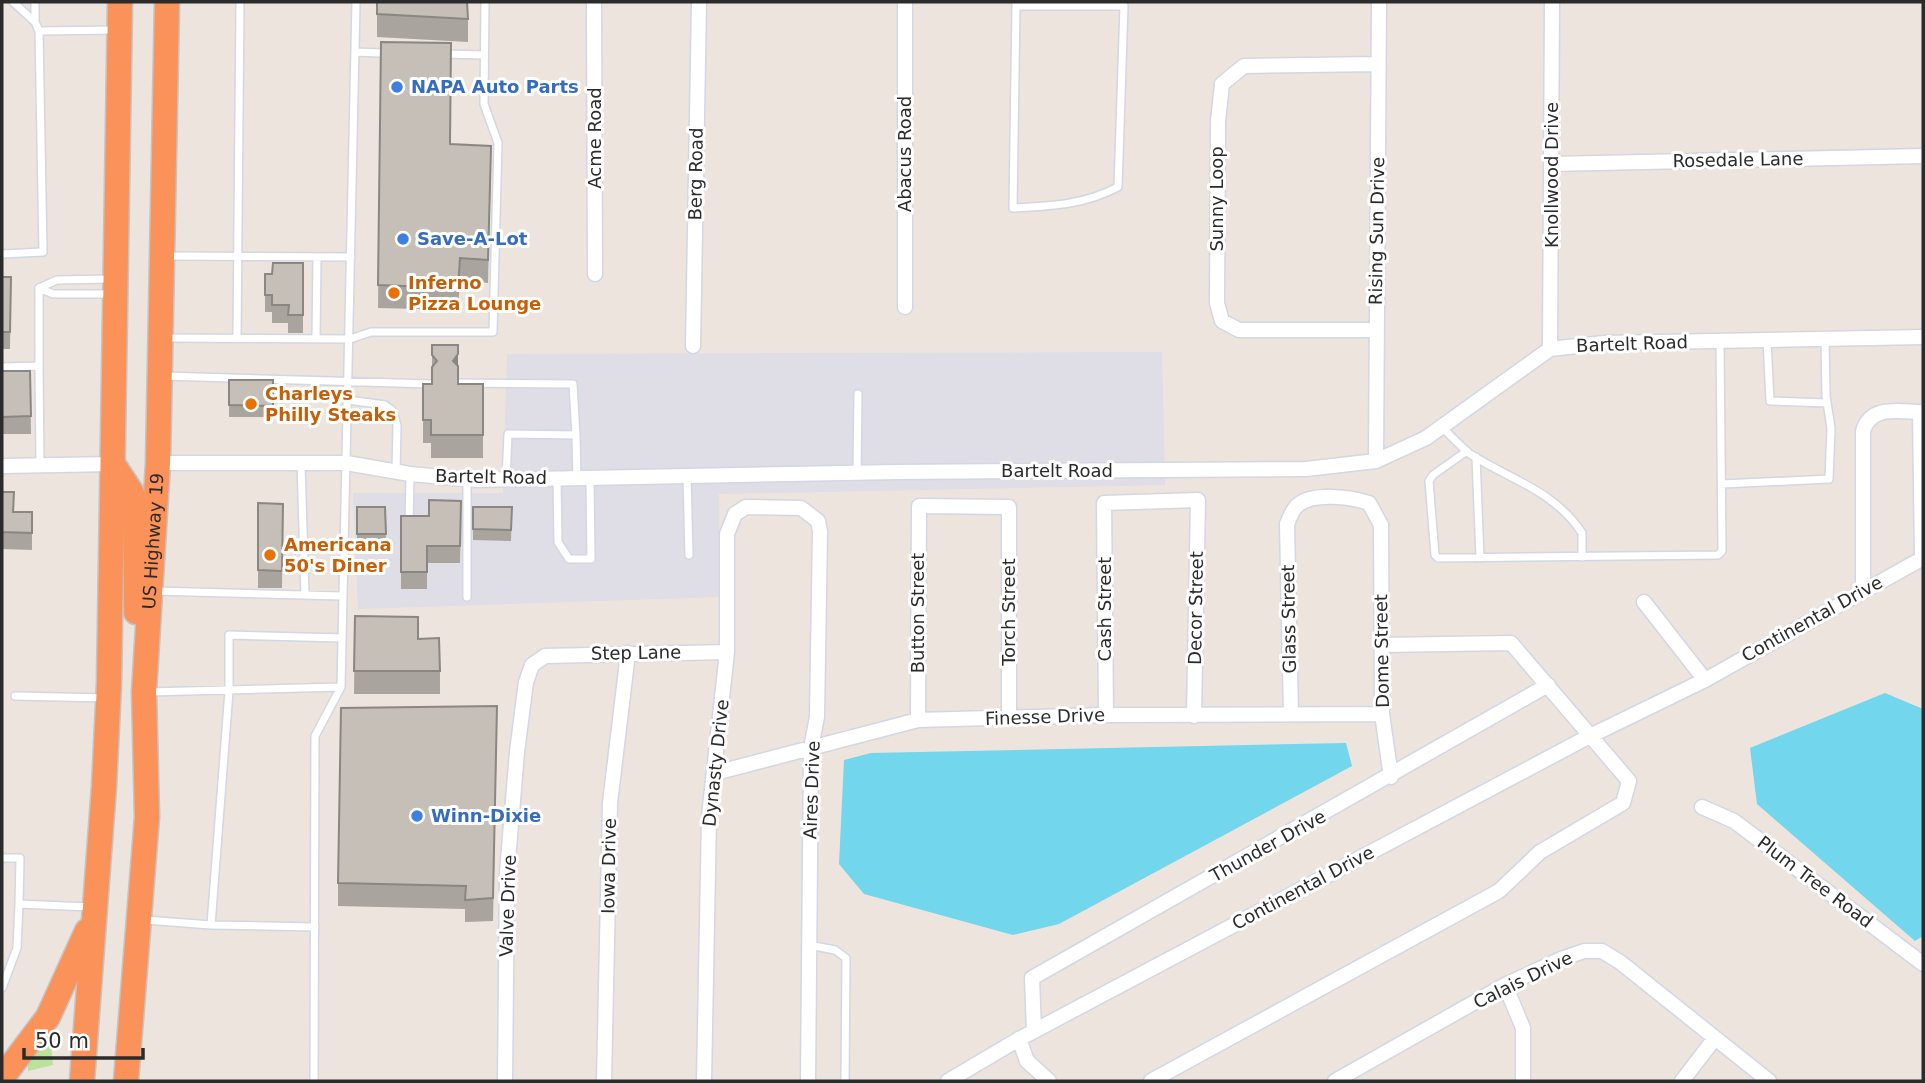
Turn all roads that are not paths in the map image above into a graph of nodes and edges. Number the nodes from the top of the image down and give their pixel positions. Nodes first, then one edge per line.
1 (13, 2) edge
2 (35, 2) edge
3 (120, 2) edge
4 (167, 2) edge
5 (240, 2) edge
6 (356, 2) edge
7 (485, 2) edge
8 (594, 2) edge
9 (699, 2) edge
10 (905, 2) edge
11 (1379, 2) edge
12 (1552, 2) edge
13 (1016, 4) edge
14 (35, 22) junction
15 (120, 30) junction
16 (39, 32) junction
17 (355, 52) junction
18 (380, 53) edge
19 (431, 54) edge
20 (484, 55) junction
21 (1378, 64) junction
22 (1923, 156) edge
23 (1552, 164) junction
24 (2, 254) edge
25 (162, 256) junction
26 (237, 257) junction
27 (317, 257) junction
28 (351, 257) junction
29 (595, 274) dead end
30 (116, 286) junction
31 (39, 288) junction
32 (905, 307) dead end
33 (1376, 330) junction
34 (1923, 337) edge
35 (160, 338) junction
36 (237, 338) junction
37 (316, 339) junction
38 (350, 339) junction
39 (1825, 339) junction
40 (1766, 340) junction
41 (1720, 341) junction
42 (693, 346) dead end
43 (1550, 349) junction
44 (39, 366) junction
45 (2, 367) edge
46 (160, 376) junction
47 (348, 379) junction
48 (459, 383) edge
49 (432, 384) edge
50 (858, 394) dead end
51 (348, 400) junction
52 (1827, 403) junction
53 (1922, 412) edge
54 (1441, 427) junction
55 (576, 435) junction
56 (1467, 451) junction
57 (1476, 457) junction
58 (1376, 461) junction
59 (158, 463) junction
60 (301, 463) junction
61 (346, 463) junction
62 (113, 464) junction
63 (40, 465) junction
64 (2, 466) edge
65 (857, 472) junction
66 (403, 473) junction
67 (687, 476) junction
68 (557, 478) junction
69 (584, 478) junction
70 (467, 479) junction
71 (506, 479) junction
72 (1722, 484) junction
73 (1198, 500) joint
74 (1009, 507) joint
75 (801, 508) joint
76 (1381, 525) joint
77 (409, 527) edge
78 (689, 555) dead end
79 (1582, 557) junction
80 (1480, 558) junction
81 (1923, 558) edge
82 (152, 590) junction
83 (1863, 590) junction
84 (305, 595) junction
85 (343, 596) junction
86 (467, 597) dead end
87 (1644, 602) dead end
88 (342, 638) junction
89 (1382, 645) junction
90 (727, 652) junction
91 (628, 653) junction
92 (545, 656) joint
93 (1705, 680) junction
94 (1548, 685) junction
95 (341, 687) junction
96 (229, 691) junction
97 (144, 692) junction
98 (15, 695) dead end
99 (108, 698) junction
100 (1291, 714) junction
101 (1382, 714) junction
102 (1106, 715) junction
103 (1194, 716) junction
104 (1009, 718) junction
105 (918, 720) junction
106 (1588, 737) junction
107 (810, 748) junction
108 (715, 773) junction
109 (1391, 777) junction
110 (1702, 807) dead end
111 (2, 858) edge
112 (19, 904) junction
113 (96, 907) junction
114 (140, 920) junction
115 (211, 925) junction
116 (315, 927) junction
117 (809, 946) junction
118 (1923, 964) edge
119 (6, 966) edge
120 (1505, 985) junction
121 (2, 988) edge
122 (1034, 1031) junction
123 (1715, 1038) junction
124 (1018, 1039) junction
125 (5, 1067) edge
126 (1343, 1079) edge
127 (82, 1081) edge
128 (126, 1081) edge
129 (314, 1081) edge
130 (505, 1081) edge
131 (604, 1081) edge
132 (704, 1081) edge
133 (808, 1081) edge
134 (845, 1081) edge
135 (948, 1081) edge
136 (1049, 1081) edge
137 (1151, 1081) edge
138 (1523, 1081) edge
139 (1682, 1081) edge
140 (1769, 1081) edge

1 - 14 lane
2 - 14 lane
3 - 15 highway
4 - 25 highway, US Highway 19
5 - 26 lane
6 - 17 lane
7 - 20 lane
8 - 29 street, Acme Road
9 - 42 street, Berg Road
10 - 32 street, Abacus Road
11 - 21 street, Rising Sun Drive
12 - 23 street, Knollwood Drive
13 - 13 lane
14 - 16 lane
15 - 16 lane
15 - 30 highway
16 - 24 lane
17 - 18 lane
17 - 28 lane
19 - 20 lane
20 - 38 lane
21 - 33 street, Rising Sun Drive
21 - 33 street, Sunny Loop
22 - 23 street, Rosedale Lane
23 - 43 street, Knollwood Drive
25 - 26 lane
25 - 35 highway, US Highway 19
26 - 27 lane
26 - 36 lane
27 - 28 lane
27 - 37 lane
28 - 38 lane
30 - 31 lane
30 - 31 lane
30 - 62 highway
31 - 44 lane
33 - 58 street, Rising Sun Drive
34 - 39 street, Bartelt Road
35 - 36 lane
35 - 46 highway, US Highway 19
36 - 37 lane
37 - 38 lane
38 - 47 lane
39 - 40 street, Bartelt Road
39 - 52 lane
40 - 41 street, Bartelt Road
40 - 52 lane
41 - 43 street, Bartelt Road
41 - 72 lane
43 - 54 street, Bartelt Road
44 - 45 lane
44 - 63 lane
46 - 47 lane
46 - 59 highway, US Highway 19
47 - 49 lane
47 - 51 lane
48 - 55 lane
50 - 65 lane
51 - 61 lane
51 - 66 lane
52 - 72 lane
53 - 81 street
53 - 83 street
54 - 56 lane
54 - 58 street, Bartelt Road
55 - 69 lane
55 - 71 lane
56 - 57 lane
56 - 80 lane
57 - 79 lane
57 - 80 lane
58 - 65 street, Bartelt Road
59 - 60 street, Bartelt Road
59 - 82 highway, US Highway 19
60 - 61 street, Bartelt Road
60 - 84 lane
61 - 66 street, Bartelt Road
61 - 85 lane
62 - 63 street
62 - 97 highway
62 - 99 highway
63 - 64 street
65 - 67 street, Bartelt Road
66 - 70 street, Bartelt Road
66 - 77 lane
67 - 69 street, Bartelt Road
67 - 78 lane
68 - 69 street, Bartelt Road
68 - 69 lane
68 - 71 street, Bartelt Road
70 - 71 street, Bartelt Road
70 - 86 lane
72 - 79 lane
73 - 102 street, Cash Street
73 - 103 street, Decor Street
74 - 104 street, Torch Street
74 - 105 street, Button Street
75 - 90 street, Dynasty Drive
75 - 107 street, Aires Drive
76 - 89 street, Dome Street
76 - 100 street, Glass Street
79 - 80 lane
81 - 83 street, Continental Drive
82 - 84 lane
82 - 97 highway, US Highway 19
83 - 93 street, Continental Drive
84 - 85 lane
85 - 88 lane
87 - 93 street
88 - 95 lane
88 - 96 lane
89 - 94 street
89 - 101 street, Dome Street
90 - 91 street, Step Lane
90 - 108 street, Dynasty Drive
91 - 92 street, Step Lane
91 - 131 street, Iowa Drive
92 - 130 street, Valve Drive
93 - 106 street, Continental Drive
94 - 106 street
94 - 109 street, Thunder Drive
95 - 96 lane
95 - 116 lane
96 - 97 lane
96 - 115 lane
97 - 114 highway, US Highway 19
98 - 99 lane
99 - 113 highway
100 - 101 street, Finesse Drive
100 - 103 street, Finesse Drive
101 - 109 street, Dome Street
102 - 103 street, Finesse Drive
102 - 104 street, Finesse Drive
104 - 105 street, Finesse Drive
105 - 107 street, Finesse Drive
106 - 122 street, Continental Drive
106 - 137 street
107 - 108 street, Finesse Drive
107 - 117 street, Aires Drive
108 - 132 street, Dynasty Drive
109 - 122 street, Thunder Drive
110 - 118 street, Plum Tree Road
111 - 112 lane
112 - 113 lane
112 - 119 lane
113 - 125 highway
113 - 127 highway
114 - 115 lane
114 - 128 highway, US Highway 19
115 - 116 lane
116 - 129 lane
117 - 133 street, Aires Drive
117 - 134 lane
119 - 121 lane
120 - 123 street, Calais Drive
120 - 126 street, Calais Drive
120 - 138 street
122 - 124 street, Continental Drive
123 - 139 street
123 - 140 street, Calais Drive
124 - 135 street, Continental Drive
124 - 136 street

